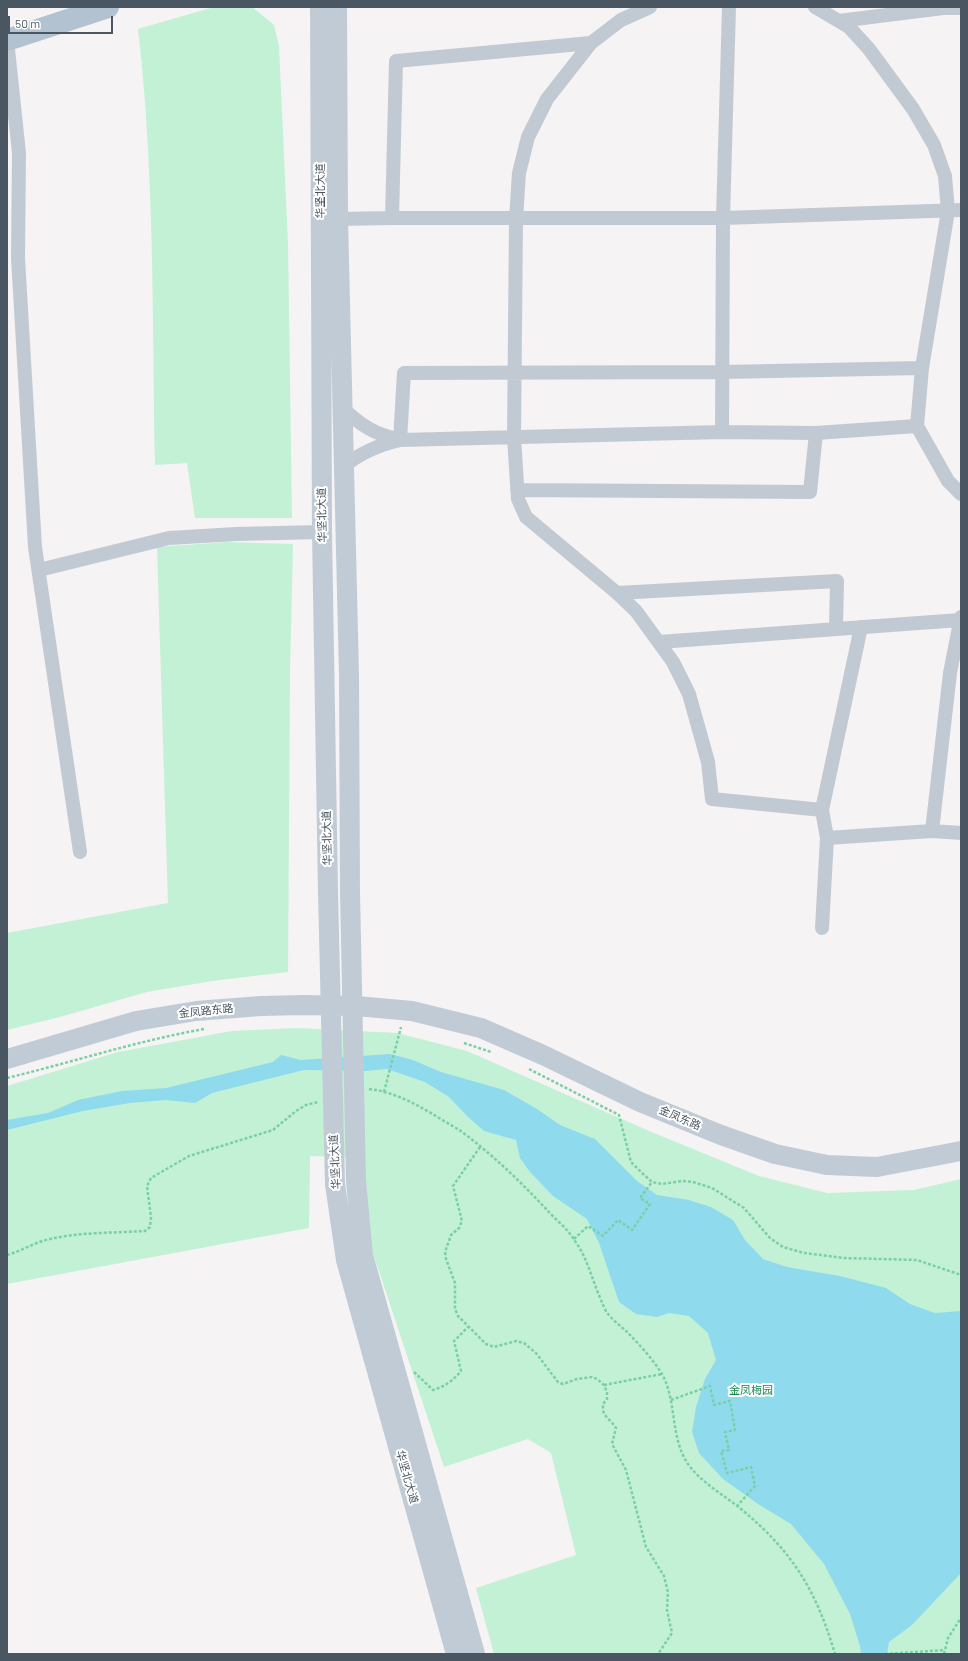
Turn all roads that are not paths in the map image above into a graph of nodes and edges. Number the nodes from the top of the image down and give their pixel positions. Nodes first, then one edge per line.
1 (108, 7) edge
2 (320, 7) edge
3 (337, 7) edge
4 (650, 7) edge
5 (729, 7) edge
6 (815, 7) edge
7 (961, 8) edge
8 (839, 21) junction
9 (7, 40) edge
10 (591, 43) junction
11 (954, 211) edge
12 (392, 218) junction
13 (724, 218) junction
14 (338, 219) junction
15 (516, 219) junction
16 (922, 368) junction
17 (723, 372) junction
18 (515, 373) junction
19 (342, 407) junction
20 (917, 426) junction
21 (722, 432) junction
22 (816, 433) junction
23 (514, 438) junction
24 (400, 440) junction
25 (343, 467) junction
26 (517, 490) junction
27 (961, 494) edge
28 (322, 532) junction
29 (38, 570) junction
30 (617, 593) junction
31 (961, 619) edge
32 (861, 627) junction
33 (836, 628) junction
34 (660, 642) junction
35 (822, 810) junction
36 (932, 831) junction
37 (961, 833) edge
38 (827, 838) junction
39 (80, 852) dead end
40 (822, 928) dead end
41 (412, 1011) joint
42 (7, 1059) edge
43 (961, 1151) edge
44 (456, 1654) edge
45 (475, 1654) edge

1 - 9 main road
2 - 28 main road, 华坚北大道
3 - 14 main road, 华坚北大道
4 - 10 street
5 - 13 street
6 - 8 street
7 - 8 street
8 - 11 street
9 - 29 street
10 - 12 street
10 - 15 street
11 - 13 street
11 - 16 street
12 - 14 street
12 - 15 street
13 - 15 street
13 - 17 street
14 - 19 main road, 华坚北大道
15 - 18 street
16 - 17 street
16 - 20 street
17 - 18 street
17 - 21 street
18 - 23 street
18 - 24 street
19 - 24 street
19 - 25 main road, 华坚北大道
20 - 22 street
20 - 27 street
21 - 22 street
21 - 23 street
22 - 26 street
23 - 24 street
23 - 26 street
24 - 25 street
25 - 45 main road, 华坚北大道, bridge
26 - 30 street
28 - 29 street
28 - 44 main road, 华坚北大道, bridge
29 - 39 street
30 - 33 street
30 - 34 street
31 - 32 street
31 - 36 street
32 - 33 street
32 - 35 street
33 - 34 street
34 - 35 street
35 - 38 street
36 - 37 street
36 - 38 street
38 - 40 street
41 - 42 main road, 金凤路东路
41 - 43 main road, 金凤东路

